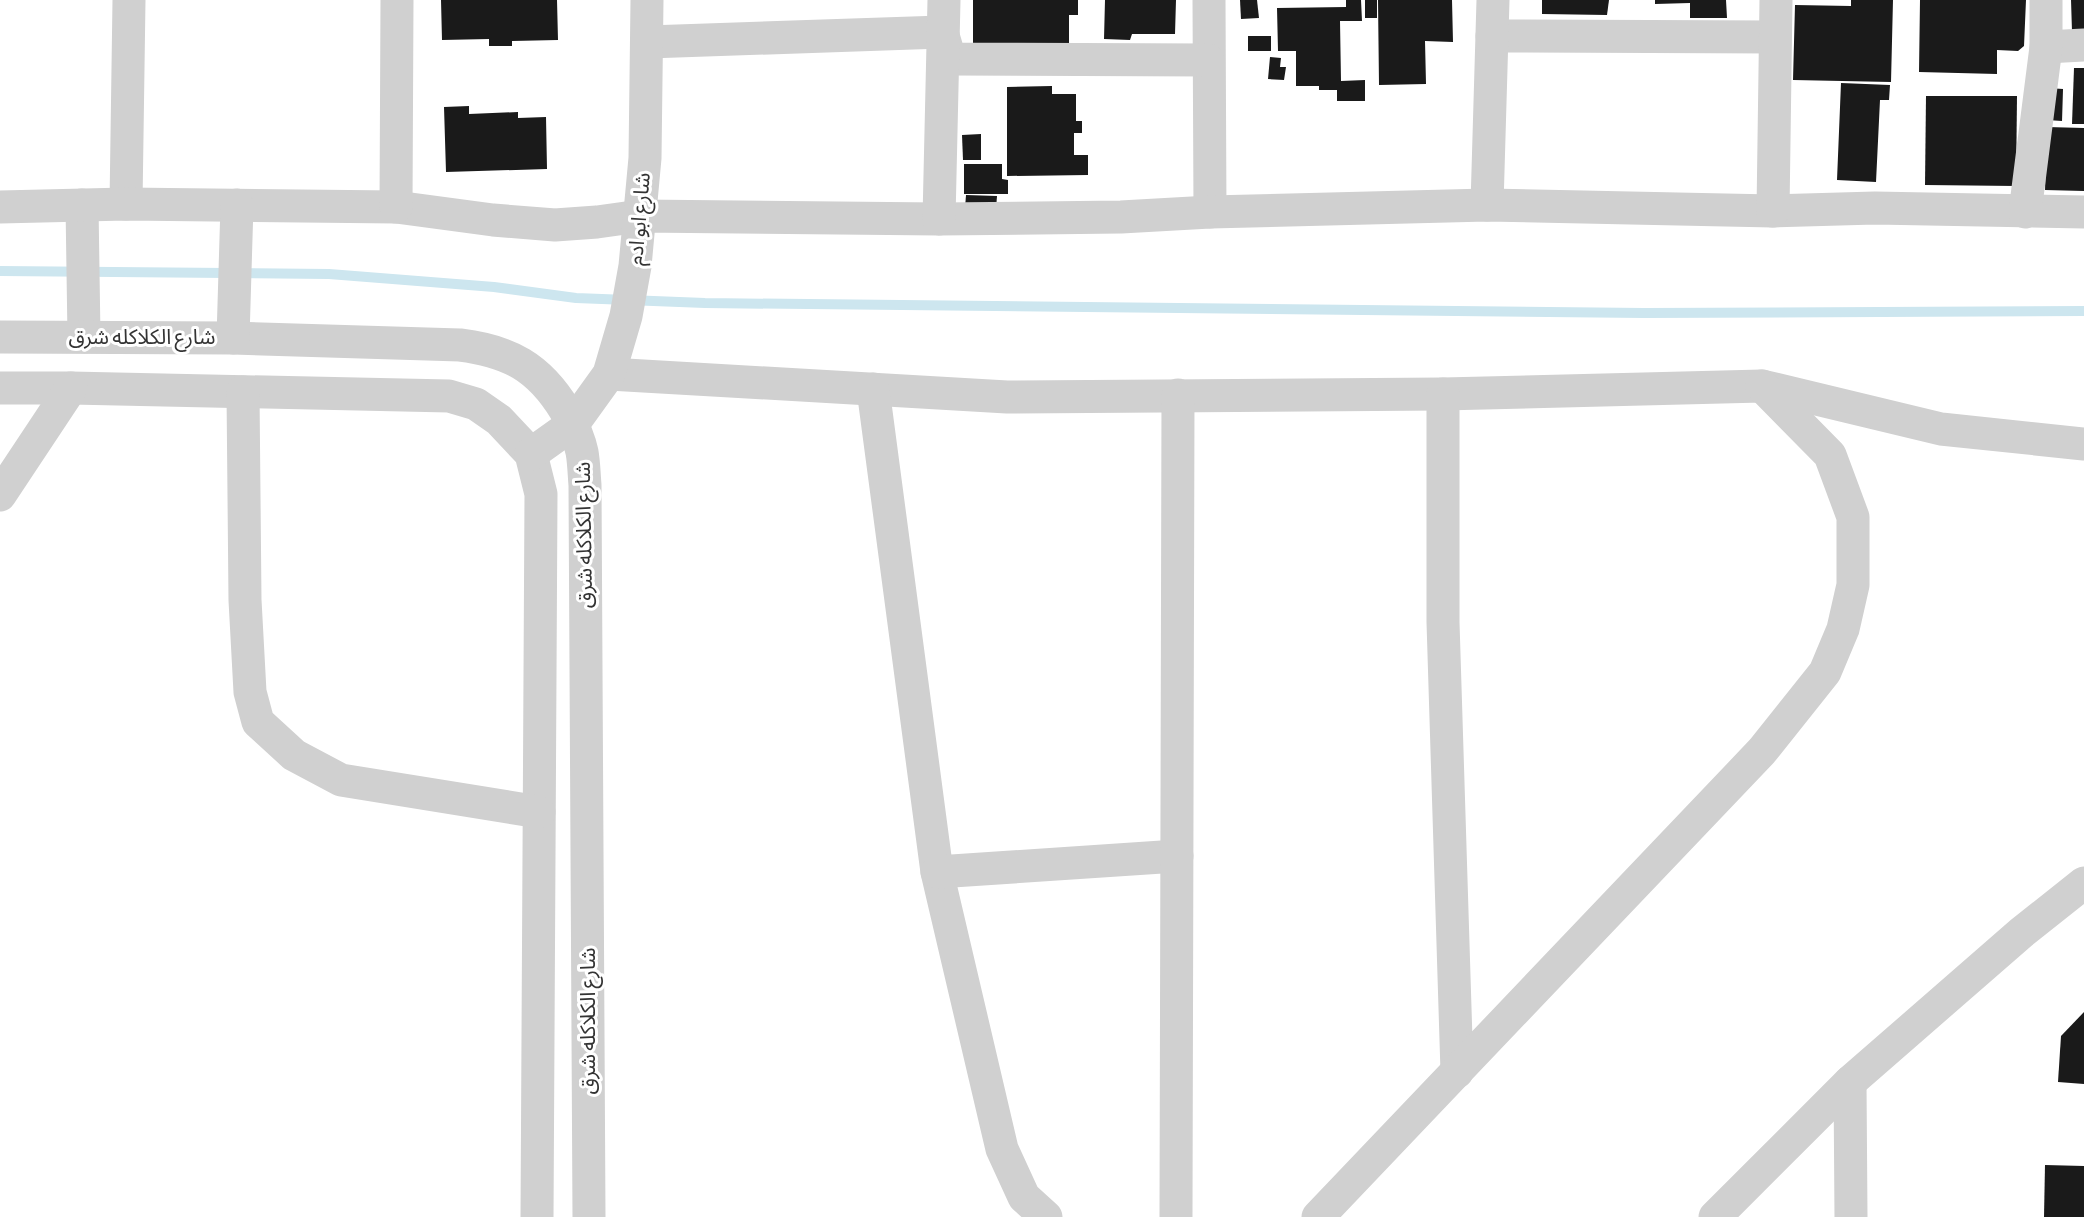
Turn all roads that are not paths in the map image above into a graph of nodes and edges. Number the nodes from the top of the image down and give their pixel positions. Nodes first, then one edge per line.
1 (129, 0) edge
2 (397, 0) edge
3 (648, 0) edge
4 (944, 0) edge
5 (1209, 0) edge
6 (1493, 0) edge
7 (1776, 0) edge
8 (2046, 0) edge
9 (942, 32) junction
10 (1492, 36) junction
11 (1775, 37) junction
12 (648, 42) junction
13 (2084, 45) edge
14 (2046, 47) junction
15 (1208, 60) junction
16 (126, 204) junction
17 (82, 205) junction
18 (237, 205) junction
19 (1487, 205) junction
20 (0, 207) edge
21 (396, 207) junction
22 (1773, 211) junction
23 (1210, 212) junction
24 (2025, 212) junction
25 (2084, 212) edge
26 (640, 216) junction
27 (939, 219) junction
28 (0, 337) edge
29 (84, 337) junction
30 (233, 338) junction
31 (609, 374) junction
32 (1761, 386) junction
33 (0, 388) edge
34 (71, 388) junction
35 (873, 389) junction
36 (243, 392) junction
37 (1443, 394) junction
38 (1178, 395) junction
39 (573, 424) junction
40 (2084, 444) edge
41 (531, 454) junction
42 (0, 495) edge
43 (539, 812) junction
44 (1177, 856) junction
45 (937, 872) junction
46 (2084, 883) edge
47 (1457, 1072) junction
48 (1850, 1082) junction
49 (537, 1217) edge
50 (588, 1217) edge
51 (1046, 1217) edge
52 (1176, 1217) edge
53 (1318, 1217) edge
54 (1715, 1217) edge
55 (1851, 1217) edge

1 - 16 street
2 - 21 street
3 - 12 street, شارع ابو ادم
4 - 9 street
5 - 15 street
6 - 10 street
7 - 11 street
8 - 14 street
9 - 12 street
9 - 15 street
9 - 27 street
10 - 11 street
10 - 19 street
11 - 22 street
12 - 26 street, شارع ابو ادم
13 - 14 street
14 - 24 street
15 - 23 street
16 - 17 street
16 - 18 street
17 - 20 street
17 - 29 street
18 - 21 street
18 - 30 street
19 - 22 street
19 - 23 street
21 - 26 street
22 - 24 street
23 - 27 street
24 - 25 street
26 - 27 street
26 - 31 street, شارع ابو ادم
28 - 29 street, شارع الكلاكله شرق
29 - 30 street, شارع الكلاكله شرق
30 - 39 street, شارع الكلاكله شرق
31 - 35 street
31 - 39 street, شارع ابو ادم
32 - 37 street
32 - 40 street
32 - 47 street
33 - 34 street, شارع الكلاكله شرق
34 - 36 street, شارع الكلاكله شرق
34 - 42 street
35 - 38 street
35 - 45 street
36 - 41 street, شارع الكلاكله شرق
36 - 43 street
37 - 38 street
37 - 47 street
38 - 44 street
39 - 41 street, شارع ابو ادم
39 - 50 street, شارع الكلاكله شرق
41 - 43 street, شارع الكلاكله شرق
43 - 49 street, شارع الكلاكله شرق
44 - 45 street
44 - 52 street
45 - 51 street
46 - 48 street
47 - 53 street
48 - 54 street
48 - 55 street

